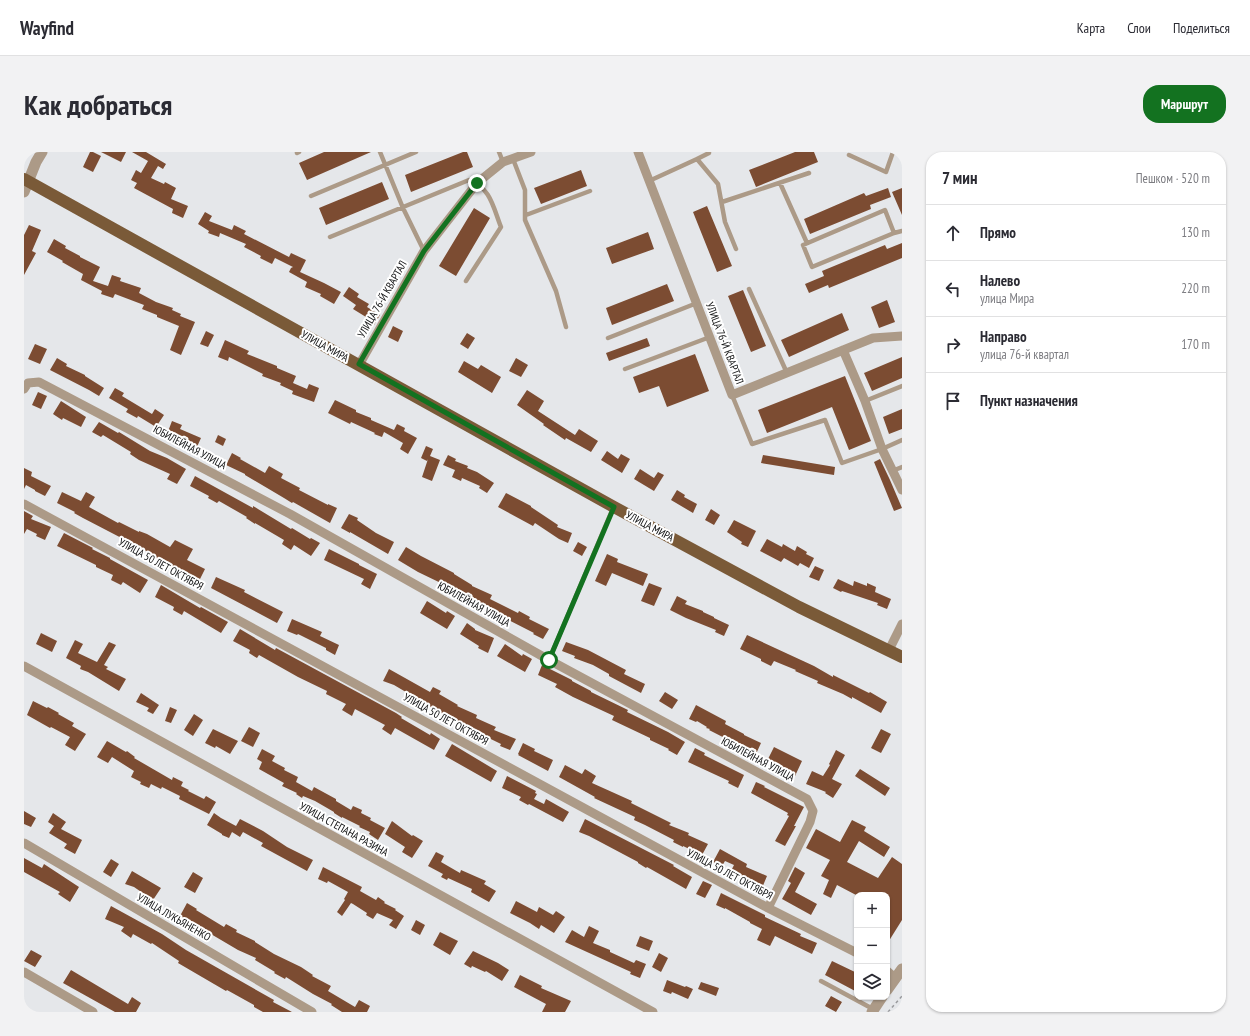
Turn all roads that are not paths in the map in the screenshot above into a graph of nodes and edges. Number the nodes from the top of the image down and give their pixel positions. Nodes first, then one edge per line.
1 (42, 152) edge
2 (380, 152) edge
3 (416, 152) edge
4 (499, 152) edge
5 (531, 152) edge
6 (638, 152) edge
7 (709, 152) edge
8 (893, 152) edge
9 (848, 156) dead end
10 (513, 159) junction
11 (697, 159) junction
12 (503, 162) junction
13 (385, 165) junction
14 (809, 172) dead end
15 (649, 181) junction
16 (477, 183) junction
17 (780, 183) junction
18 (25, 184) edge
19 (590, 191) dead end
20 (311, 196) dead end
21 (722, 202) junction
22 (402, 208) junction
23 (526, 215) junction
24 (902, 231) edge
25 (894, 233) junction
26 (330, 238) dead end
27 (807, 243) junction
28 (736, 249) dead end
29 (424, 251) junction
30 (466, 281) dead end
31 (749, 289) dead end
32 (696, 303) junction
33 (566, 327) dead end
34 (902, 336) edge
35 (710, 337) junction
36 (608, 338) dead end
37 (843, 350) junction
38 (359, 364) junction
39 (625, 369) dead end
40 (787, 373) junction
41 (902, 386) edge
42 (24, 389) edge
43 (732, 396) junction
44 (865, 401) junction
45 (902, 440) edge
46 (882, 449) junction
47 (902, 467) edge
48 (892, 471) junction
49 (902, 490) edge
50 (24, 504) edge
51 (614, 507) junction
52 (902, 624) edge
53 (889, 650) junction
54 (902, 656) edge
55 (549, 660) junction
56 (24, 666) edge
57 (24, 843) edge
58 (768, 908) junction
59 (854, 951) edge
60 (24, 972) edge
61 (896, 975) edge
62 (821, 981) dead end
63 (890, 985) edge
64 (880, 1000) edge
65 (872, 1010) edge
66 (93, 1012) edge
67 (312, 1012) edge
68 (653, 1012) edge

1 - 18 street
2 - 13 lane
3 - 13 lane
4 - 12 lane
5 - 10 street, УЛИЦА 76-Й КВАРТАЛ
6 - 15 street, УЛИЦА 76-Й КВАРТАЛ
7 - 11 lane
8 - 9 lane
10 - 12 street, УЛИЦА 76-Й КВАРТАЛ
10 - 23 lane
11 - 15 lane
11 - 21 lane
12 - 16 street, УЛИЦА 76-Й КВАРТАЛ
13 - 20 lane
13 - 22 lane
14 - 17 lane
15 - 32 street, УЛИЦА 76-Й КВАРТАЛ
16 - 22 lane
16 - 29 street, УЛИЦА 76-Й КВАРТАЛ
16 - 30 lane
17 - 21 lane
17 - 27 lane
18 - 38 main road, УЛИЦА МИРА
19 - 23 lane
21 - 28 lane
22 - 26 lane
22 - 29 lane
23 - 33 lane
24 - 25 lane
25 - 27 lane
25 - 27 lane
29 - 38 street, УЛИЦА 76-Й КВАРТАЛ
31 - 40 lane
32 - 35 street, УЛИЦА 76-Й КВАРТАЛ
32 - 36 lane
34 - 37 street, УЛИЦА 76-Й КВАРТАЛ
35 - 39 lane
35 - 43 street, УЛИЦА 76-Й КВАРТАЛ
37 - 40 street, УЛИЦА 76-Й КВАРТАЛ
37 - 44 street
38 - 51 main road, УЛИЦА МИРА
40 - 43 street, УЛИЦА 76-Й КВАРТАЛ
41 - 44 lane
42 - 55 street, ЮБИЛЕЙНАЯ УЛИЦА
43 - 46 lane
44 - 46 street
45 - 46 lane
46 - 48 street
47 - 48 lane
48 - 49 street
50 - 58 street, УЛИЦА 50 ЛЕТ ОКТЯБРЯ
51 - 53 main road, УЛИЦА МИРА
51 - 55 lane
52 - 53 street
53 - 54 main road, УЛИЦА МИРА
55 - 58 street, ЮБИЛЕЙНАЯ УЛИЦА
56 - 68 street, УЛИЦА СТЕПАНА РАЗИНА
57 - 67 street, УЛИЦА ЛУКЬЯНЕНКО
58 - 59 street, УЛИЦА 50 ЛЕТ ОКТЯБРЯ
60 - 66 street
61 - 63 street
62 - 65 lane
64 - 65 street

